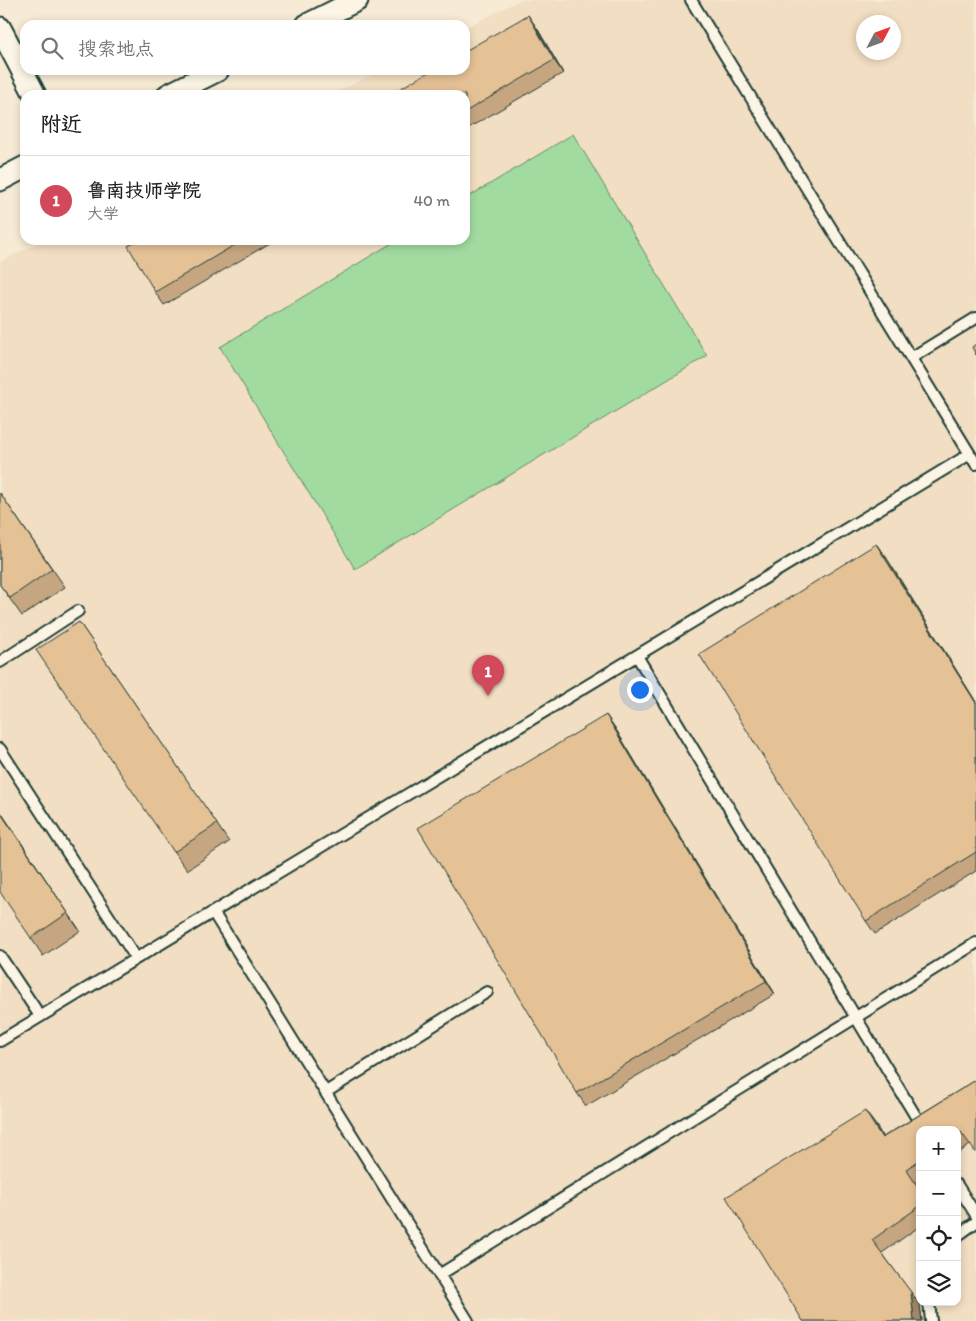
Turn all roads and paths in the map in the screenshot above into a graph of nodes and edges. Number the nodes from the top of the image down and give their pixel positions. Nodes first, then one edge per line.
1 (691, 0) edge
2 (349, 2) edge
3 (316, 20) edge
4 (0, 28) edge
5 (20, 66) edge
6 (25, 75) edge
7 (208, 75) edge
8 (32, 90) edge
9 (178, 90) edge
10 (20, 170) edge
11 (0, 180) edge
12 (976, 318) edge
13 (911, 358) junction
14 (970, 454) junction
15 (976, 464) edge
16 (78, 610) dead end
17 (637, 656) junction
18 (0, 662) edge
19 (0, 749) edge
20 (213, 912) junction
21 (976, 943) edge
22 (0, 956) edge
23 (136, 958) junction
24 (488, 992) dead end
25 (40, 1016) junction
26 (855, 1018) junction
27 (0, 1041) edge
28 (326, 1092) junction
29 (922, 1126) edge
30 (961, 1191) edge
31 (976, 1215) edge
32 (976, 1222) edge
33 (961, 1233) edge
34 (439, 1275) junction
35 (930, 1306) edge
36 (468, 1321) edge
37 (931, 1321) edge

1 - 13 lane
2 - 3 street
4 - 5 street
6 - 8 street
7 - 9 street
10 - 11 street
12 - 13 lane
13 - 14 lane
14 - 15 lane
14 - 17 lane
16 - 18 lane
17 - 20 lane
17 - 26 lane
19 - 23 lane
20 - 23 lane
20 - 28 lane
21 - 26 lane
22 - 25 lane
23 - 25 lane
24 - 28 lane
25 - 27 lane
26 - 29 lane
26 - 34 lane
28 - 34 lane
30 - 31 lane
32 - 33 lane
34 - 36 lane
35 - 37 lane

